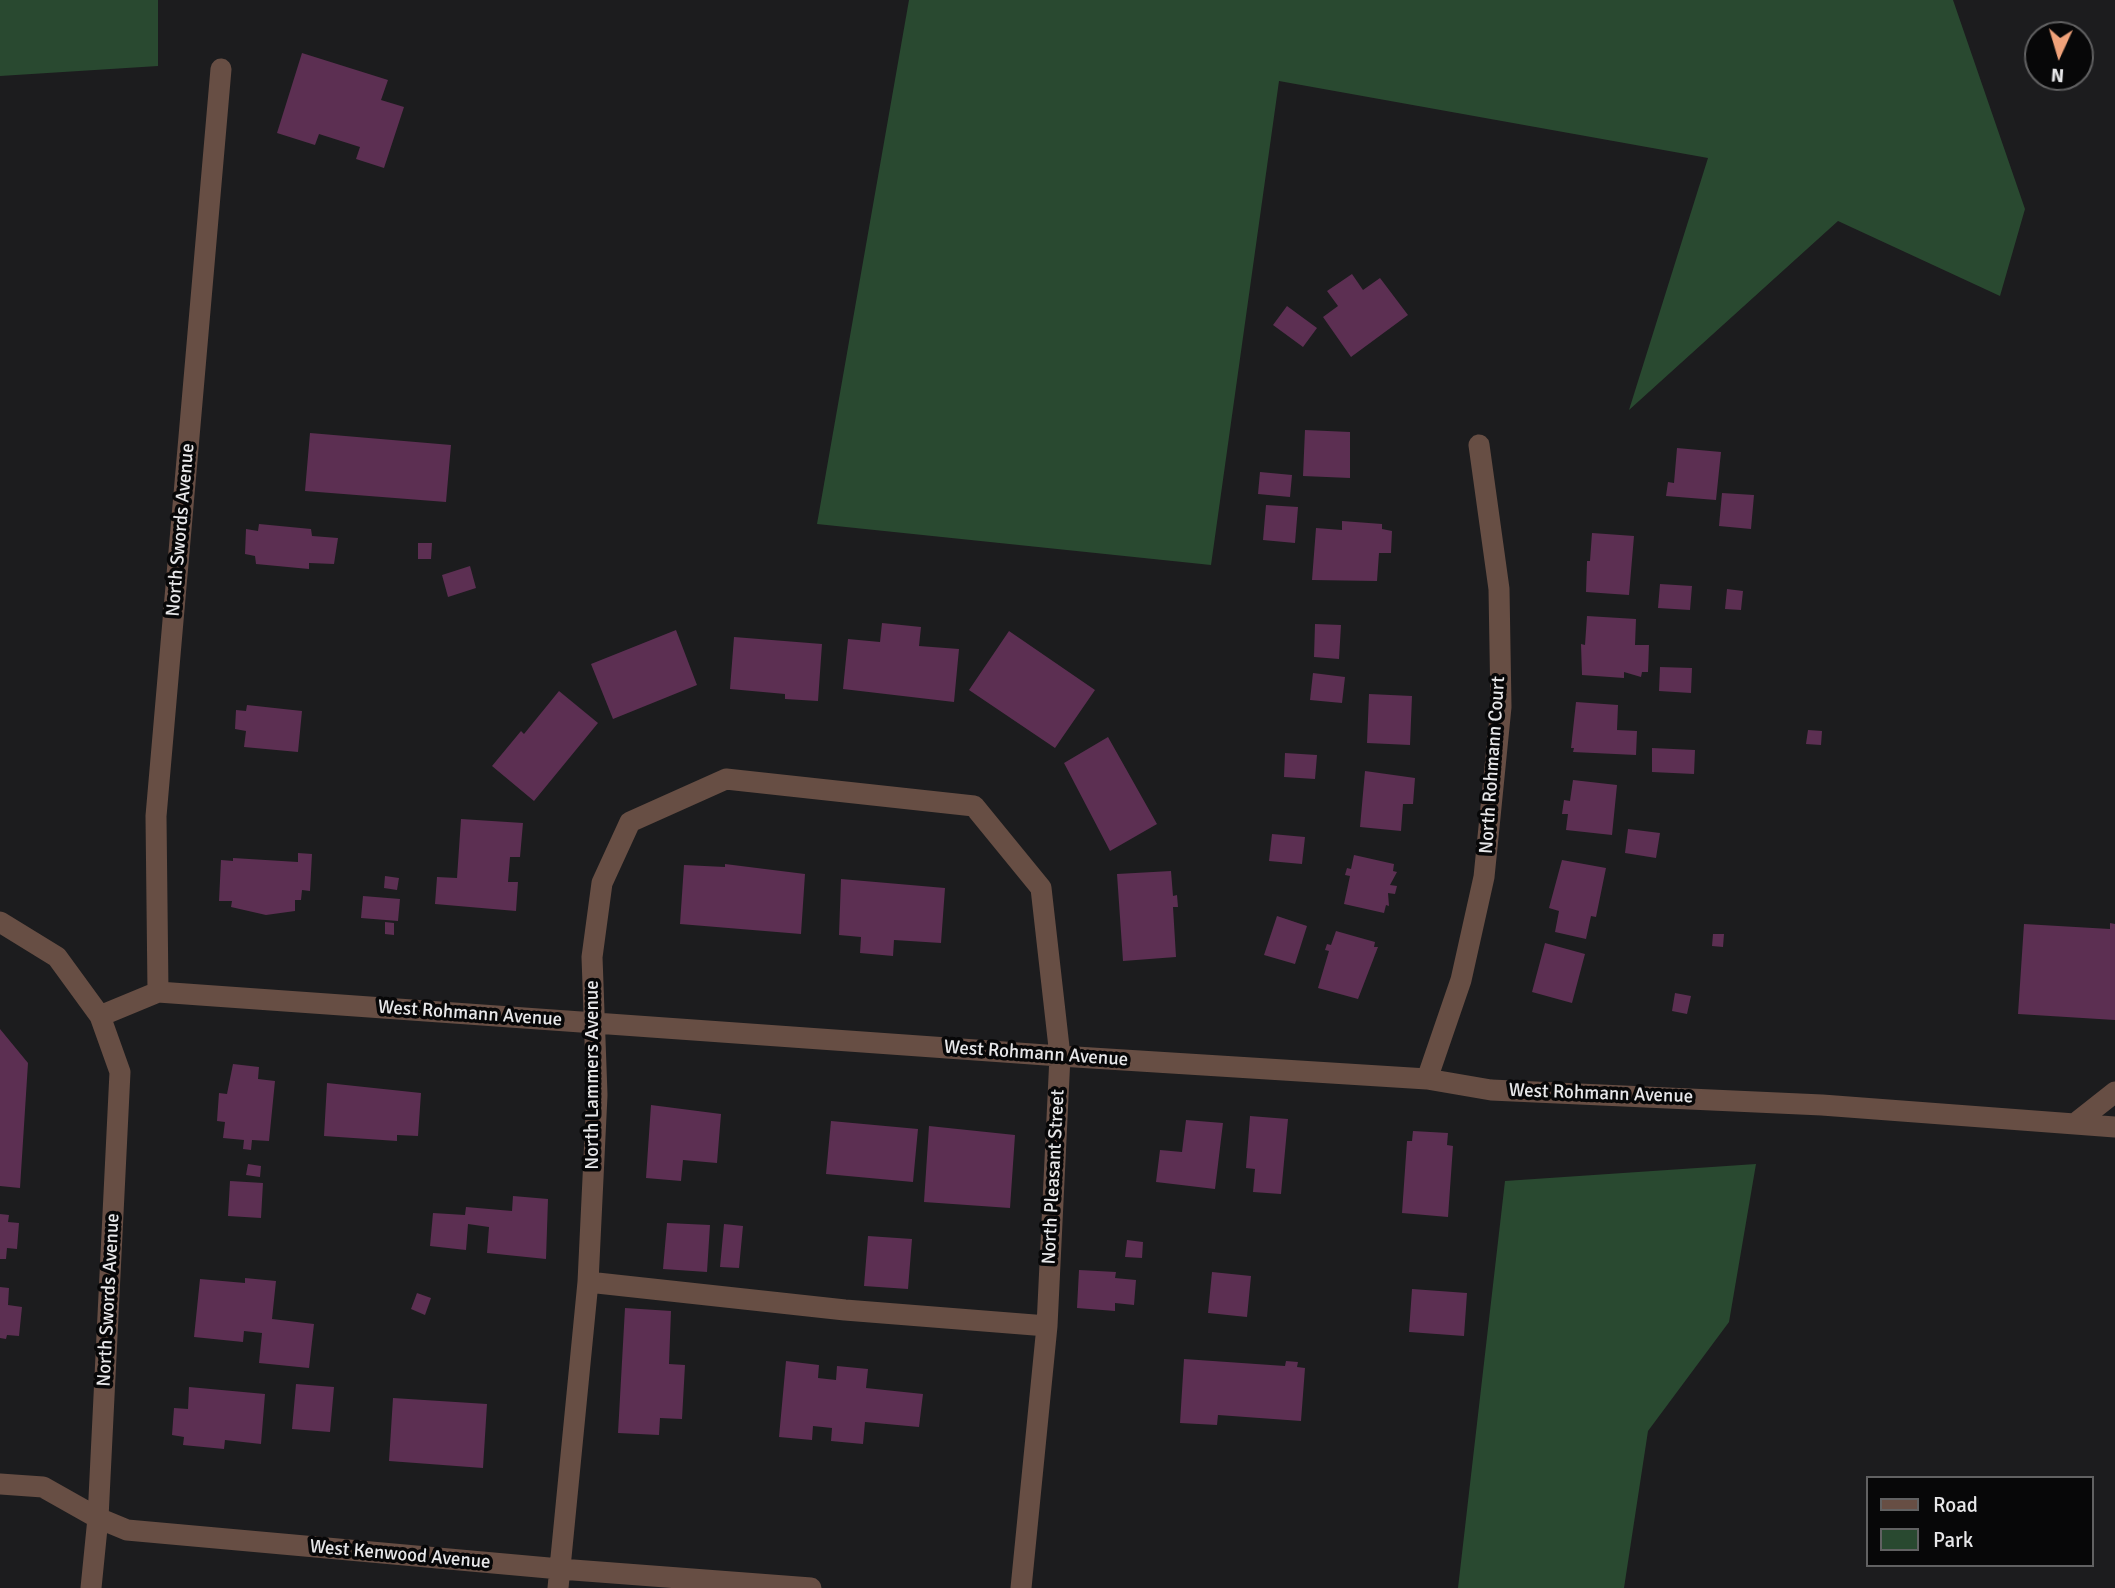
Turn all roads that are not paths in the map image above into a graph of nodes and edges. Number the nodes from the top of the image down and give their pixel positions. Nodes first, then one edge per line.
1 (221, 69) dead end
2 (1479, 445) dead end
3 (833, 789) joint
4 (0, 922) edge
5 (158, 992) junction
6 (100, 1016) junction
7 (594, 1024) junction
8 (1060, 1056) junction
9 (1427, 1079) junction
10 (2115, 1092) edge
11 (2077, 1122) junction
12 (2115, 1127) edge
13 (588, 1282) junction
14 (1047, 1326) junction
15 (0, 1484) edge
16 (98, 1518) junction
17 (559, 1578) edge
18 (91, 1588) edge
19 (811, 1588) edge
20 (1021, 1588) edge

1 - 5 street, North Swords Avenue
2 - 9 street, North Rohmann Court
3 - 7 street, North Lammers Avenue
3 - 8 street, North Pleasant Street
4 - 6 street
5 - 6 street, West Rohmann Avenue
5 - 7 street, West Rohmann Avenue
6 - 16 street, North Swords Avenue
7 - 8 street, West Rohmann Avenue
7 - 13 street, North Lammers Avenue
8 - 9 street, West Rohmann Avenue
8 - 14 street, North Pleasant Street
9 - 11 street, West Rohmann Avenue
10 - 11 street
11 - 12 street, West Rohmann Avenue
13 - 14 street
13 - 17 street, North Lammers Avenue
14 - 20 street, North Pleasant Street
15 - 16 street, West Kenwood Avenue
16 - 17 street, West Kenwood Avenue
16 - 18 street, North Swords Avenue
17 - 19 street, West Kenwood Avenue

